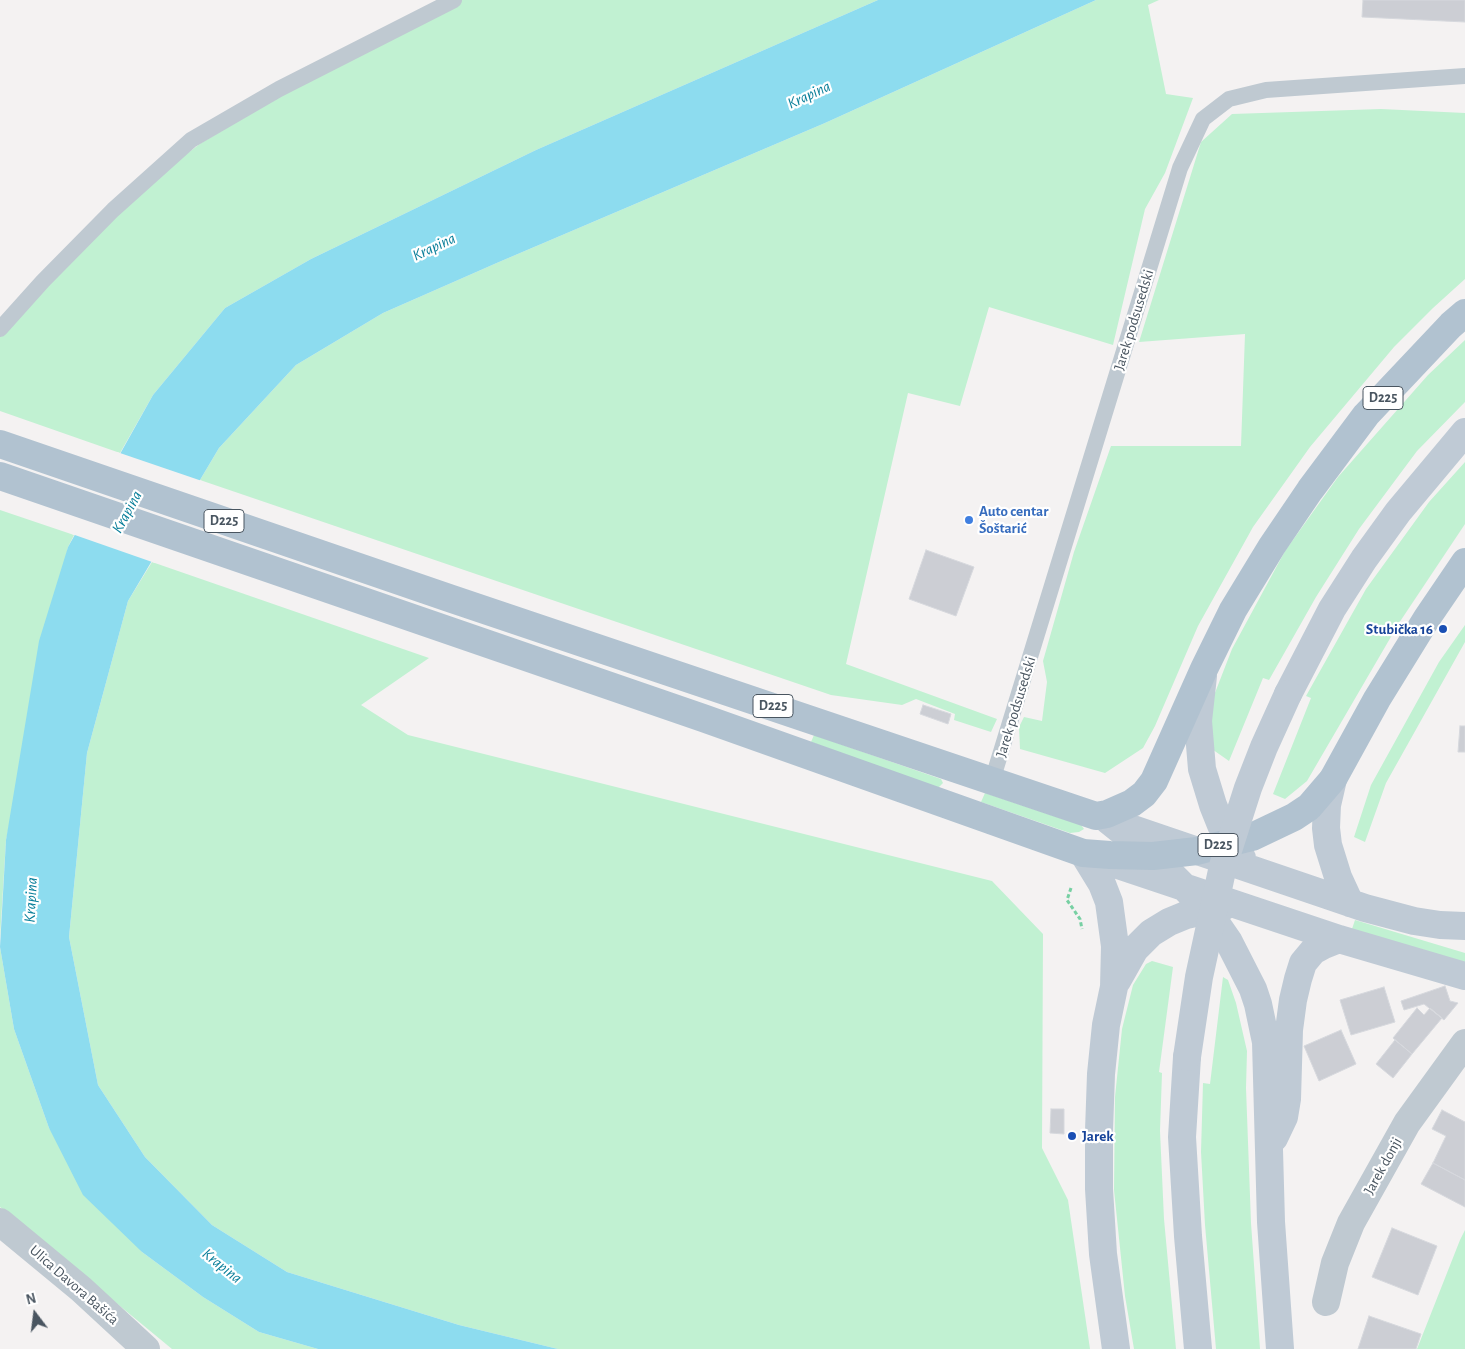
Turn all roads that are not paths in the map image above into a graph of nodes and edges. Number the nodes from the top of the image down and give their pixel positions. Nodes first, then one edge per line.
1 (454, 0) edge
2 (1465, 76) edge
3 (1465, 313) edge
4 (0, 329) edge
5 (1465, 432) edge
6 (0, 444) edge
7 (0, 476) edge
8 (1465, 562) edge
9 (1204, 669) junction
10 (1333, 779) junction
11 (992, 781) junction
12 (1102, 818) junction
13 (1231, 842) junction
14 (1198, 851) junction
15 (1083, 853) junction
16 (1153, 856) junction
17 (1249, 868) junction
18 (1188, 889) junction
19 (1276, 900) junction
20 (1350, 903) junction
21 (1236, 905) junction
22 (1207, 910) junction
23 (1462, 928) edge
24 (1314, 931) junction
25 (1339, 940) junction
26 (1465, 976) edge
27 (1114, 987) junction
28 (1465, 1043) edge
29 (1268, 1151) junction
30 (0, 1222) edge
31 (1326, 1302) dead end
32 (146, 1349) edge
33 (1116, 1349) edge
34 (1198, 1349) edge
35 (1280, 1349) edge

1 - 4 lane
2 - 11 lane, Jarek podsusedski
3 - 9 main road, D225
5 - 34 main road, bridge
6 - 11 main road, D225
7 - 15 main road, D225
8 - 10 main road, D225
9 - 12 main road, D225
9 - 13 main road
10 - 13 main road, D225
10 - 20 main road
11 - 12 main road, D225
12 - 14 main road
12 - 16 main road
13 - 14 main road, D225
13 - 17 main road
14 - 16 main road, D225
14 - 17 main road
15 - 16 main road, D225
15 - 18 main road
15 - 27 main road
16 - 18 main road
17 - 19 main road
17 - 20 main road
18 - 21 main road
18 - 22 main road
19 - 20 main road
19 - 21 main road
19 - 24 main road
20 - 23 main road
21 - 22 main road
21 - 24 main road
22 - 27 main road
22 - 29 main road
24 - 25 main road
25 - 26 main road
25 - 29 main road
27 - 33 main road
28 - 31 street, Jarek donji
29 - 35 main road
30 - 32 street, Ulica Davora Bašića

